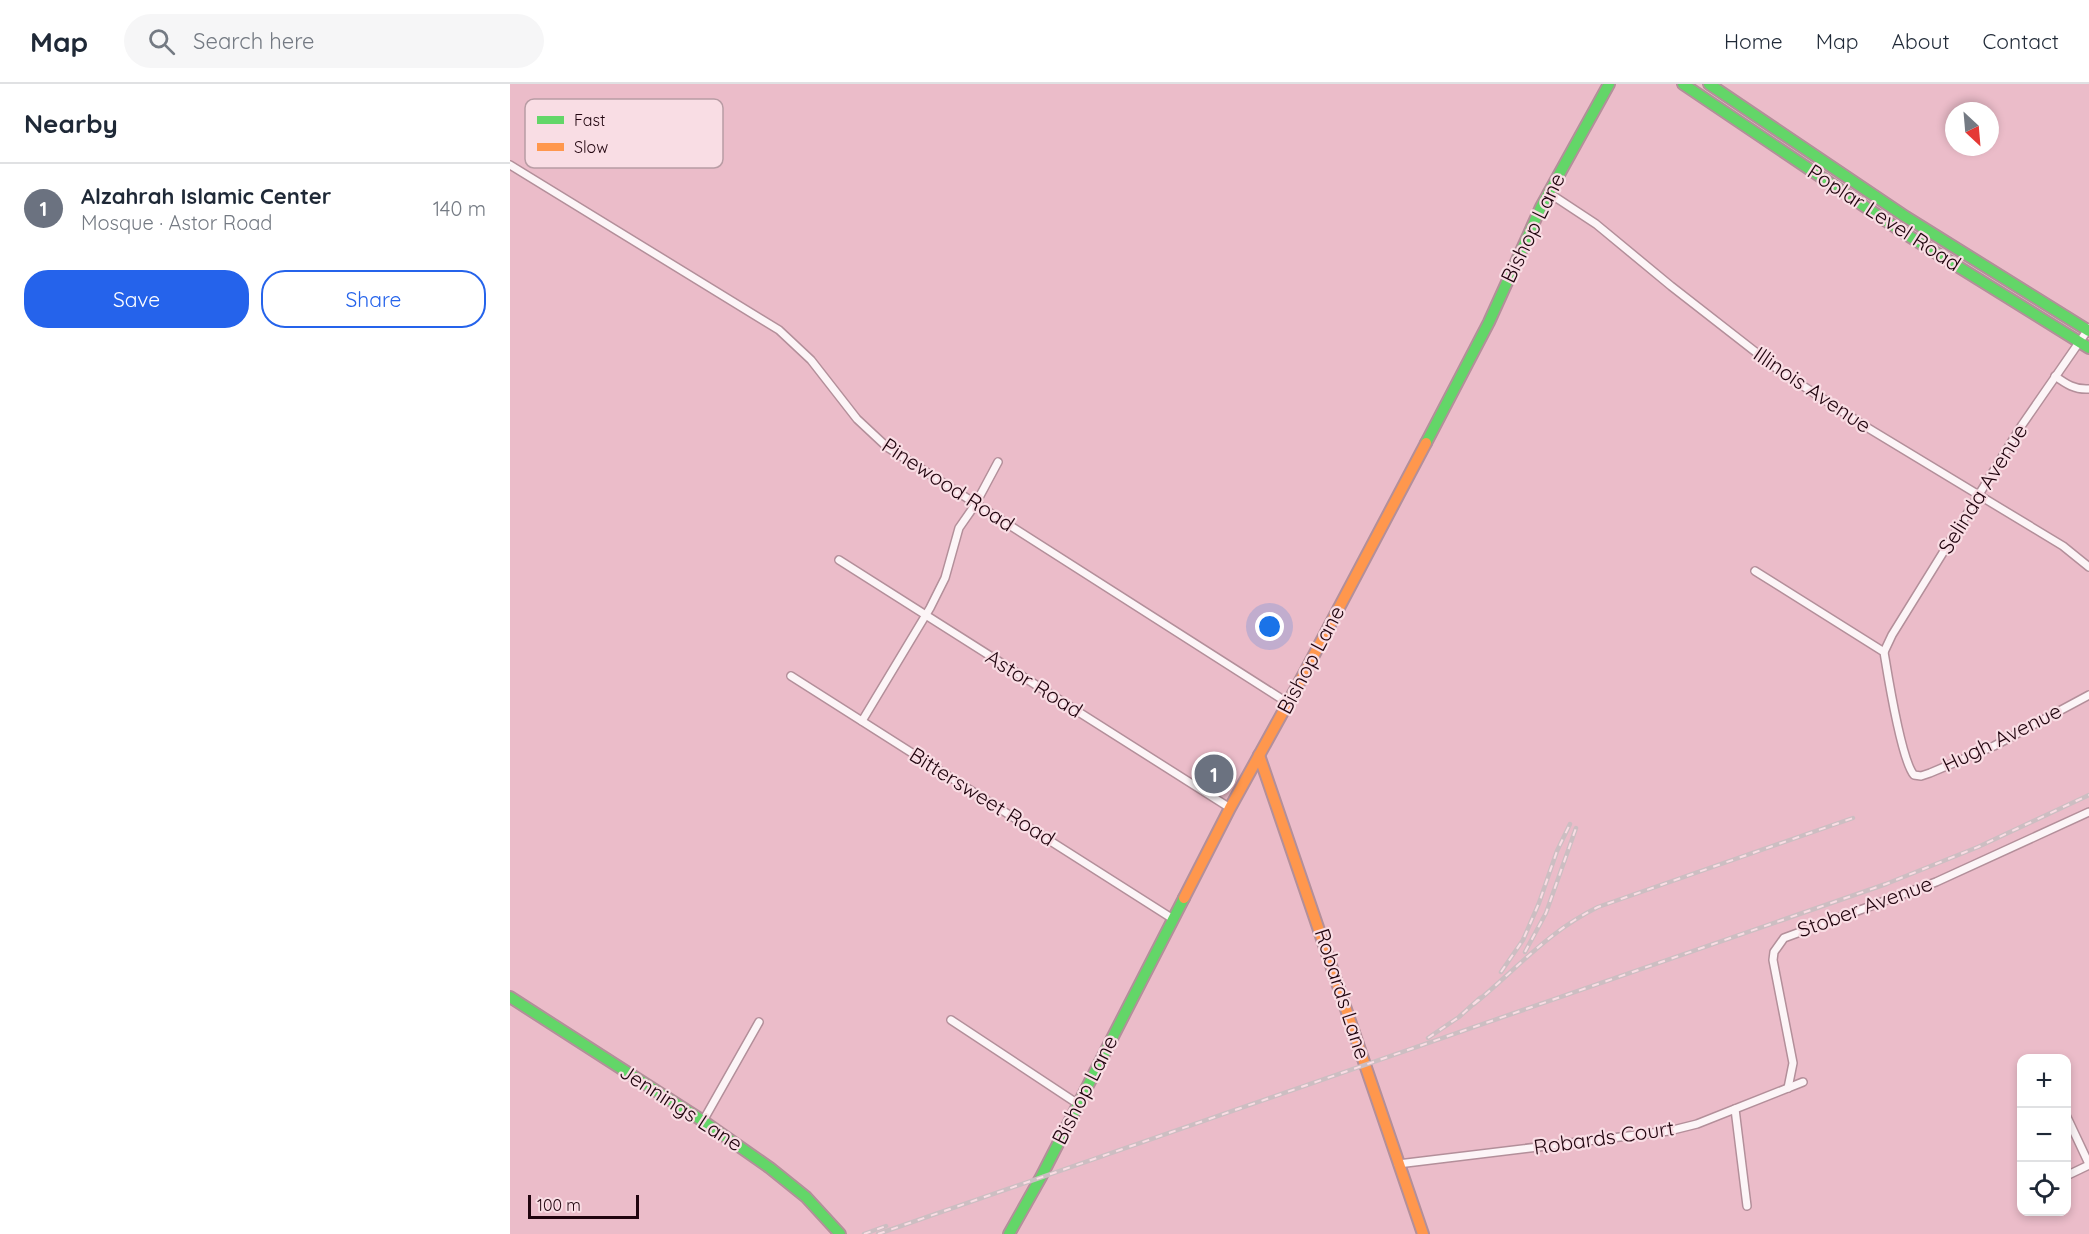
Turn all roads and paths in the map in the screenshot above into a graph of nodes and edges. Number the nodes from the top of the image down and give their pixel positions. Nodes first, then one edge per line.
1 (1609, 84) edge
2 (1683, 84) edge
3 (1709, 84) edge
4 (510, 165) edge
5 (1549, 193) junction
6 (2089, 330) edge
7 (2079, 342) junction
8 (2089, 348) edge
9 (2055, 376) junction
10 (2089, 389) edge
11 (998, 462) dead end
12 (1979, 494) junction
13 (975, 505) junction
14 (838, 560) dead end
15 (2089, 567) edge
16 (1755, 571) dead end
17 (926, 615) junction
18 (1884, 652) junction
19 (791, 676) dead end
20 (2089, 695) edge
21 (1287, 703) junction
22 (862, 721) junction
23 (1259, 755) junction
24 (1230, 808) junction
25 (2089, 812) edge
26 (1173, 919) junction
27 (510, 997) edge
28 (951, 1020) dead end
29 (759, 1022) dead end
30 (1803, 1082) dead end
31 (1788, 1088) junction
32 (1078, 1104) junction
33 (1735, 1109) junction
34 (703, 1121) junction
35 (2071, 1124) edge
36 (1398, 1164) junction
37 (2089, 1165) edge
38 (2071, 1174) edge
39 (1747, 1206) dead end
40 (840, 1234) edge
41 (1009, 1234) edge
42 (1423, 1234) edge

1 - 5 street, Bishop Lane
2 - 7 street, Poplar Level Road
3 - 6 street, Poplar Level Road
4 - 13 street, Pinewood Road
5 - 12 street, Illinois Avenue
5 - 21 street, Bishop Lane
6 - 7 street, Selinda Avenue
7 - 8 street, Poplar Level Road
7 - 9 street, Selinda Avenue
9 - 10 street
9 - 12 street, Selinda Avenue
11 - 13 street
12 - 15 street, Illinois Avenue
12 - 18 street, Selinda Avenue
13 - 17 street
13 - 21 street, Pinewood Road
14 - 17 street, Astor Road
16 - 18 street
17 - 22 street
17 - 24 street, Astor Road
18 - 20 street, Hugh Avenue
19 - 22 street, Bittersweet Road
21 - 23 street, Bishop Lane
22 - 26 street, Bittersweet Road
23 - 24 street, Bishop Lane
23 - 36 street, Robards Lane
24 - 26 street, Bishop Lane
25 - 31 street, Stober Avenue
26 - 32 street, Bishop Lane
27 - 34 street, Jennings Lane
28 - 32 street
29 - 34 street
30 - 31 street, Robards Court
31 - 33 street, Robards Court
32 - 41 street, Bishop Lane
33 - 36 street, Robards Court
33 - 39 street
34 - 40 street, Jennings Lane
35 - 37 street
36 - 42 street, Robards Lane
37 - 38 street

